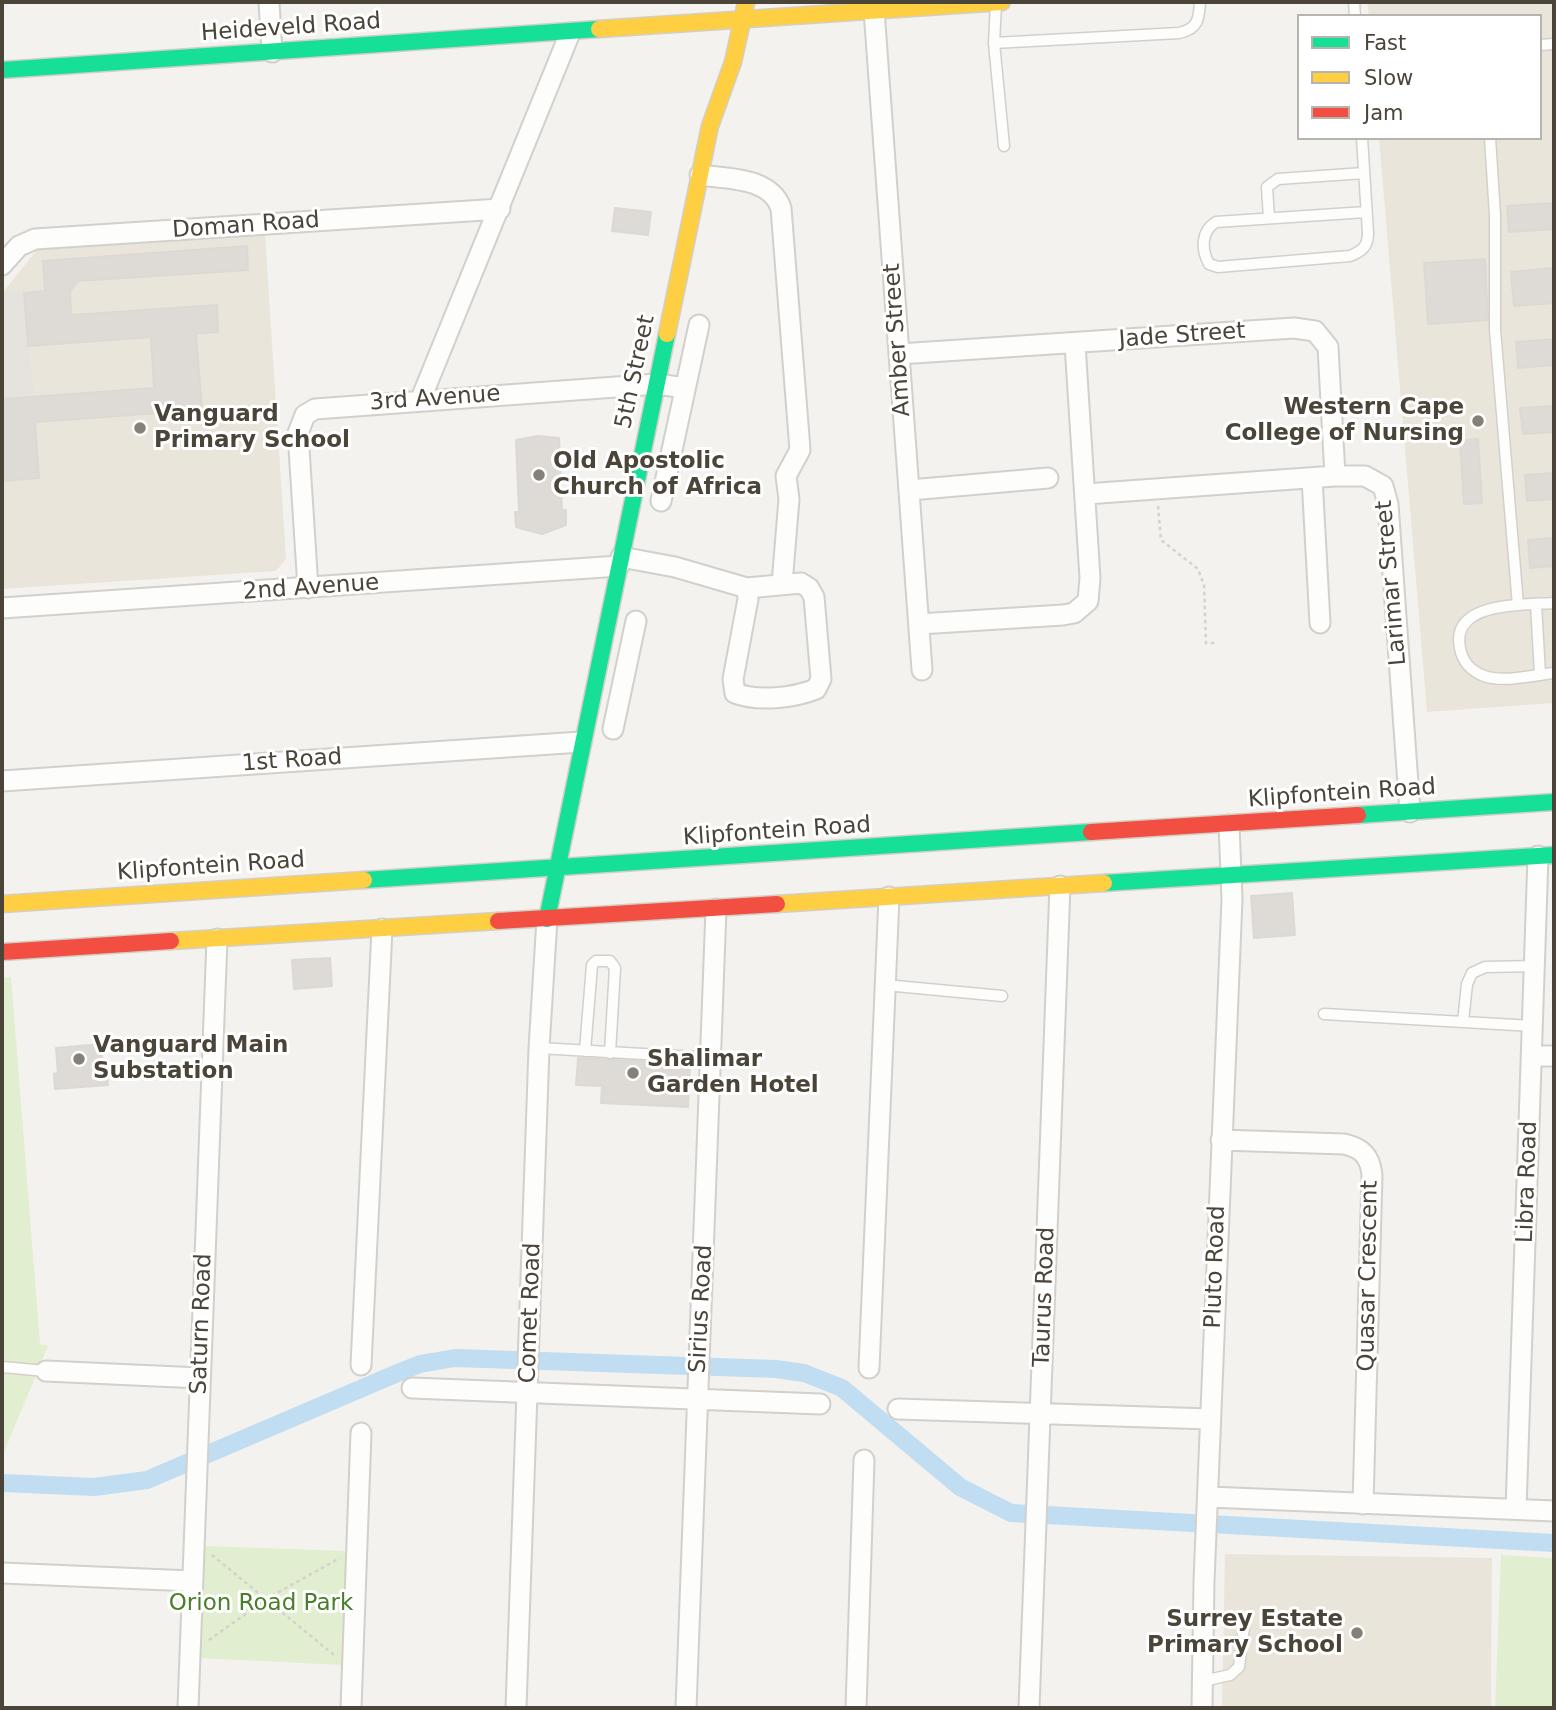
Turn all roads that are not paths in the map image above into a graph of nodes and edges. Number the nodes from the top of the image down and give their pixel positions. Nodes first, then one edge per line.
1 (269, 2) edge
2 (747, 2) edge
3 (996, 2) edge
4 (1002, 2) edge
5 (1200, 2) edge
6 (874, 6) edge
7 (743, 20) junction
8 (570, 33) junction
9 (995, 43) junction
10 (272, 52) junction
11 (2, 70) edge
12 (1362, 140) edge
13 (1490, 140) edge
14 (1004, 146) dead end
15 (1364, 173) junction
16 (700, 175) junction
17 (500, 209) junction
18 (1366, 212) junction
19 (1269, 218) junction
20 (2, 265) edge
21 (699, 325) dead end
22 (1075, 344) junction
23 (899, 354) junction
24 (657, 384) junction
25 (685, 388) junction
26 (419, 401) junction
27 (1335, 476) junction
28 (1048, 478) dead end
29 (1312, 478) junction
30 (910, 490) junction
31 (1086, 494) junction
32 (661, 501) dead end
33 (620, 562) junction
34 (782, 584) junction
35 (747, 588) junction
36 (308, 589) junction
37 (1554, 603) edge
38 (1536, 604) junction
39 (1518, 605) junction
40 (2, 607) edge
41 (636, 621) dead end
42 (1320, 623) dead end
43 (919, 624) junction
44 (599, 659) junction
45 (627, 666) junction
46 (922, 670) dead end
47 (1554, 673) edge
48 (1540, 674) junction
49 (613, 729) dead end
50 (582, 742) junction
51 (2, 781) edge
52 (1554, 803) edge
53 (1410, 812) junction
54 (1229, 825) junction
55 (1546, 855) edge
56 (558, 870) junction
57 (1232, 875) junction
58 (1060, 886) junction
59 (889, 897) junction
60 (2, 904) edge
61 (716, 909) junction
62 (547, 919) junction
63 (382, 929) junction
64 (217, 939) junction
65 (2, 952) edge
66 (1535, 966) junction
67 (886, 985) junction
68 (1002, 996) dead end
69 (1324, 1014) dead end
70 (1463, 1022) junction
71 (1533, 1026) junction
72 (539, 1048) junction
73 (585, 1051) junction
74 (610, 1053) junction
75 (1532, 1056) junction
76 (1554, 1056) edge
77 (713, 1058) junction
78 (1222, 1140) junction
79 (361, 1366) dead end
80 (2, 1367) edge
81 (869, 1368) dead end
82 (46, 1371) joint
83 (200, 1378) junction
84 (412, 1388) dead end
85 (698, 1390) junction
86 (527, 1392) junction
87 (820, 1405) dead end
88 (898, 1409) dead end
89 (1040, 1412) junction
90 (1210, 1419) junction
91 (361, 1433) dead end
92 (864, 1460) dead end
93 (1207, 1504) junction
94 (1363, 1504) junction
95 (1516, 1509) junction
96 (1554, 1511) edge
97 (2, 1573) edge
98 (192, 1581) junction
99 (1245, 1619) dead end
100 (1203, 1681) junction
101 (188, 1708) edge
102 (351, 1708) edge
103 (516, 1708) edge
104 (686, 1708) edge
105 (856, 1708) edge
106 (1030, 1708) edge
107 (1202, 1708) edge

1 - 10 street
2 - 7 main road, 5th Street
3 - 4 main road, Heideveld Road
3 - 6 main road, Heideveld Road
3 - 9 lane
5 - 9 lane
6 - 7 main road, Heideveld Road
6 - 23 street, Amber Street
7 - 8 main road, Heideveld Road
7 - 16 main road, 5th Street
8 - 10 main road, Heideveld Road
8 - 17 street
9 - 14 lane
10 - 11 main road, Heideveld Road
12 - 15 lane
13 - 39 lane
15 - 18 lane
15 - 19 lane
16 - 24 main road, 5th Street
16 - 34 street
17 - 20 street, Doman Road
17 - 26 street
18 - 19 lane
18 - 19 lane
21 - 25 street
22 - 23 street, Jade Street
22 - 27 street, Jade Street
22 - 31 street
23 - 30 street, Amber Street
24 - 25 street, 3rd Avenue
24 - 26 street, 3rd Avenue
24 - 33 main road, 5th Street
25 - 32 street
26 - 36 street, 3rd Avenue
27 - 29 street, Larimar Street
27 - 53 street, Larimar Street
28 - 30 street
29 - 31 street, Larimar Street
29 - 42 street
30 - 43 street, Amber Street
31 - 43 street
33 - 35 street, 2nd Avenue
33 - 36 street, 2nd Avenue
33 - 44 main road, 5th Street
34 - 35 street
34 - 35 street
36 - 40 street, 2nd Avenue
37 - 38 lane
38 - 39 lane
38 - 48 lane
39 - 48 lane
41 - 45 street
43 - 46 street, Amber Street
44 - 45 street
44 - 50 main road, 5th Street
45 - 49 street
47 - 48 lane
50 - 51 street, 1st Road
50 - 56 main road, 5th Street
52 - 53 main road, Klipfontein Road
53 - 54 main road, Klipfontein Road
54 - 56 main road, Klipfontein Road
54 - 57 street, Pluto Road
55 - 57 main road
55 - 66 street, Libra Road
56 - 60 main road, Klipfontein Road
56 - 62 main road, 5th Street
57 - 58 main road
57 - 78 street, Pluto Road
58 - 59 main road
58 - 89 street, Taurus Road
59 - 61 main road
59 - 67 street
61 - 62 main road
61 - 77 street, Sirius Road
62 - 63 main road
62 - 72 street, Comet Road
63 - 64 main road
63 - 79 street
64 - 65 main road
64 - 83 street, Saturn Road
66 - 70 lane
66 - 71 street, Libra Road
67 - 68 lane
67 - 81 street
69 - 70 lane
70 - 71 lane
71 - 75 street, Libra Road
72 - 73 lane
72 - 86 street, Comet Road
73 - 74 lane
73 - 74 lane
74 - 77 lane
75 - 76 street
75 - 95 street, Libra Road
77 - 85 street, Sirius Road
78 - 90 street, Pluto Road
78 - 94 street, Quasar Crescent
80 - 82 lane
82 - 83 street
83 - 98 street, Saturn Road
84 - 86 street
85 - 86 street
85 - 87 street
85 - 104 street, Sirius Road
86 - 103 street, Comet Road
88 - 89 street
89 - 90 street
89 - 106 street, Taurus Road
90 - 93 street, Pluto Road
91 - 102 street
92 - 105 street
93 - 94 street
93 - 100 street, Pluto Road
94 - 95 street
95 - 96 street
97 - 98 street
98 - 101 street, Saturn Road
99 - 100 lane
100 - 107 street, Pluto Road

